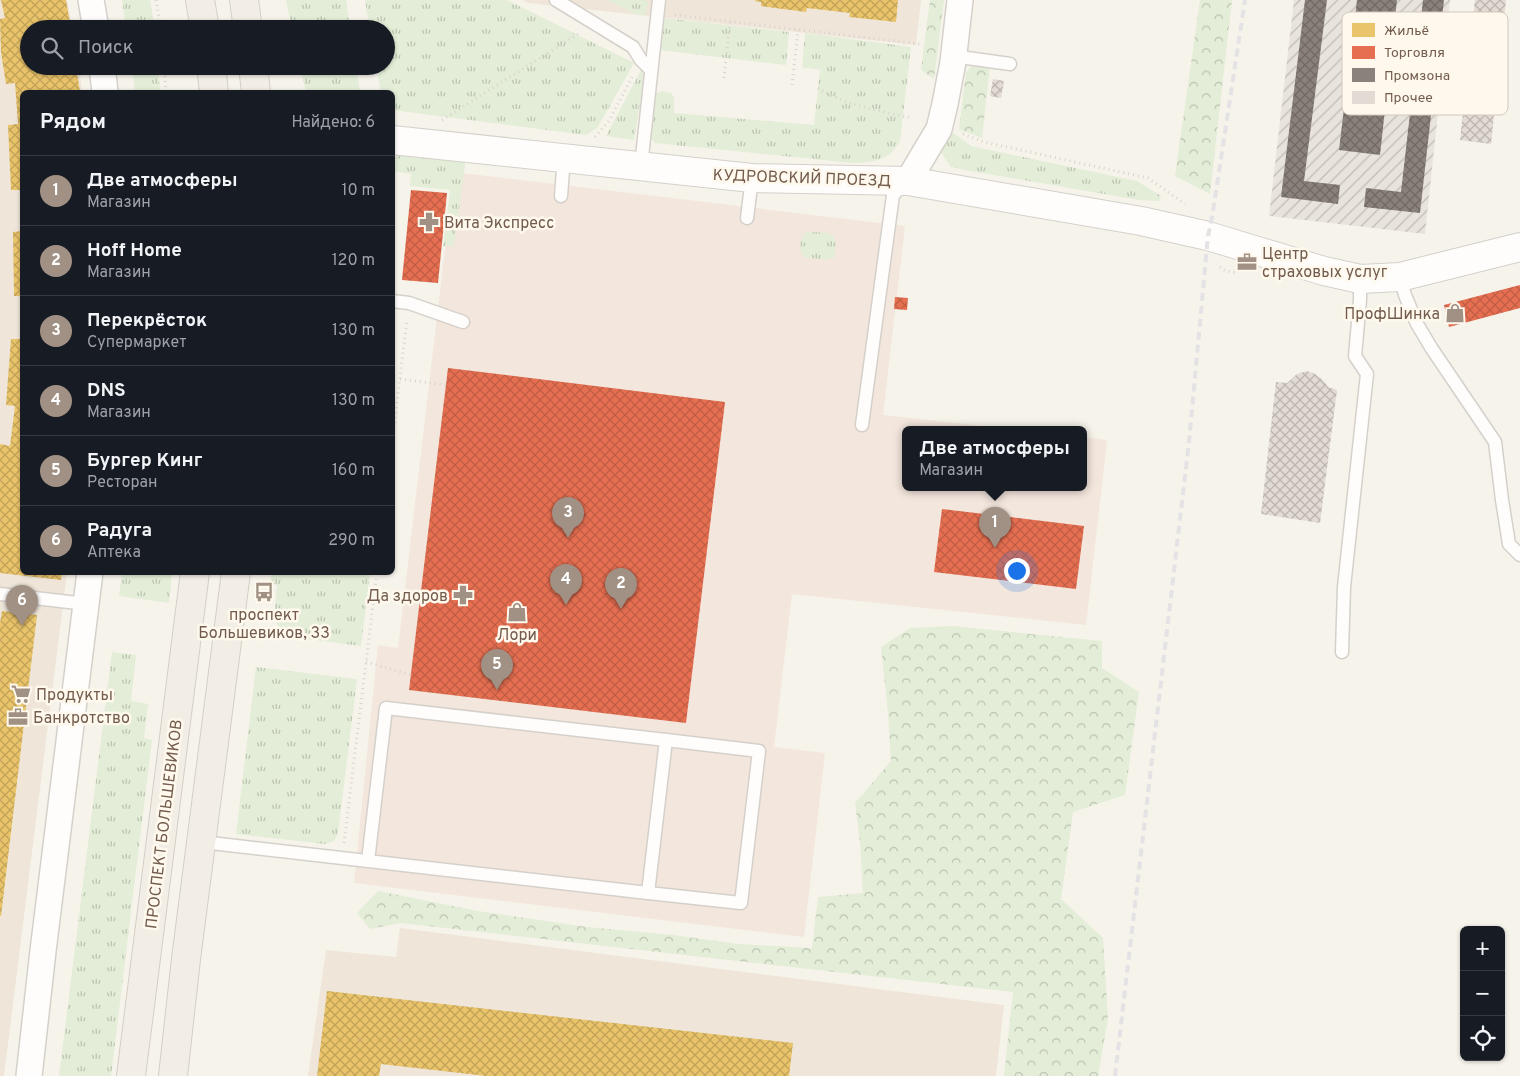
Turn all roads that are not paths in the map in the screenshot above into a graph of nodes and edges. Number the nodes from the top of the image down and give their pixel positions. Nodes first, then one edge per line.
1 (91, 0) edge
2 (200, 0) edge
3 (244, 0) edge
4 (556, 0) edge
5 (659, 0) edge
6 (960, 0) edge
7 (94, 20) edge
8 (203, 20) edge
9 (247, 20) edge
10 (953, 56) junction
11 (1010, 64) dead end
12 (651, 70) junction
13 (103, 75) edge
14 (212, 75) edge
15 (255, 75) edge
16 (106, 90) edge
17 (214, 90) edge
18 (256, 90) edge
19 (395, 140) edge
20 (564, 157) junction
21 (640, 166) junction
22 (752, 178) junction
23 (908, 181) junction
24 (561, 196) dead end
25 (747, 218) dead end
26 (1520, 247) edge
27 (1400, 277) junction
28 (1360, 279) junction
29 (395, 301) edge
30 (463, 322) dead end
31 (862, 426) dead end
32 (1520, 555) edge
33 (90, 575) edge
34 (195, 575) edge
35 (236, 575) edge
36 (0, 594) edge
37 (86, 604) junction
38 (1342, 652) dead end
39 (666, 740) junction
40 (202, 842) junction
41 (368, 861) junction
42 (648, 893) junction
43 (29, 1076) edge
44 (132, 1076) edge
45 (173, 1076) edge

1 - 7 street
2 - 8 main road
3 - 9 main road
4 - 12 lane
5 - 12 lane
6 - 10 street
10 - 11 lane
10 - 23 street
12 - 21 lane
13 - 16 street
14 - 17 main road
15 - 18 main road
19 - 20 street, КУДРОВСКИЙ ПРОЕЗД
20 - 21 street, КУДРОВСКИЙ ПРОЕЗД
20 - 24 lane
21 - 22 street, КУДРОВСКИЙ ПРОЕЗД
22 - 23 street, КУДРОВСКИЙ ПРОЕЗД
22 - 25 lane
23 - 28 street, КУДРОВСКИЙ ПРОЕЗД
23 - 31 lane
26 - 27 street, КУДРОВСКИЙ ПРОЕЗД
27 - 28 street, КУДРОВСКИЙ ПРОЕЗД
27 - 32 lane
28 - 38 lane
29 - 30 lane
33 - 37 street
34 - 44 main road, ПРОСПЕКТ БОЛЬШЕВИКОВ
35 - 40 main road
36 - 37 lane
37 - 43 street
39 - 41 lane
39 - 42 lane
39 - 42 lane
40 - 41 lane
40 - 45 main road
41 - 42 lane

